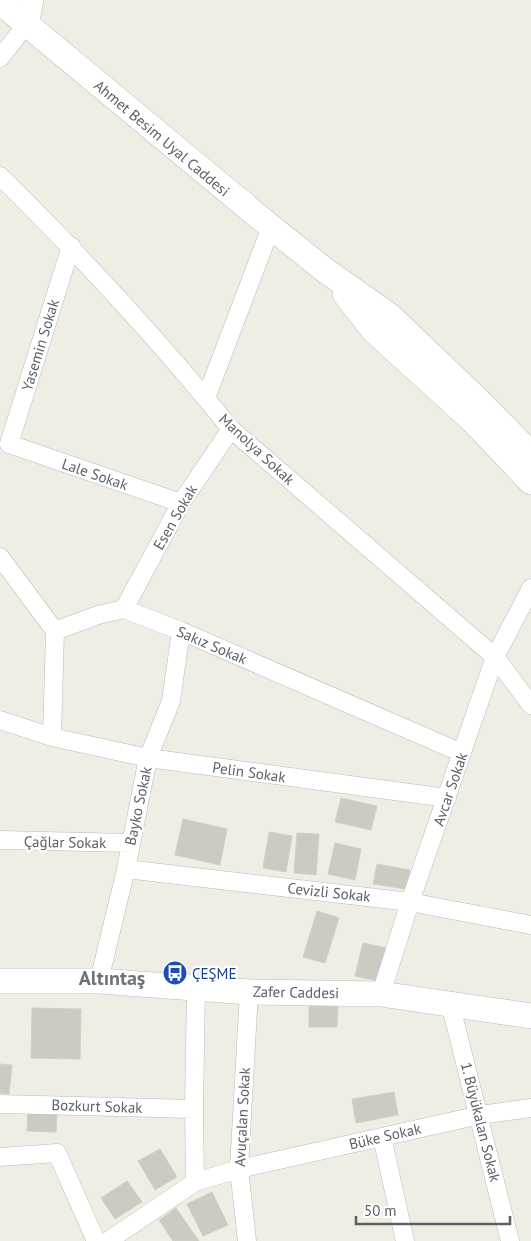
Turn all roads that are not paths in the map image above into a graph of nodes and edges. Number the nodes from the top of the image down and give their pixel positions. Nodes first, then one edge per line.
1 (31, 0) edge
2 (0, 2) edge
3 (26, 25) junction
4 (0, 58) edge
5 (0, 176) edge
6 (270, 228) junction
7 (71, 246) junction
8 (326, 271) junction
9 (206, 398) junction
10 (231, 429) junction
11 (5, 448) edge
12 (531, 454) edge
13 (531, 482) edge
14 (181, 503) junction
15 (0, 557) edge
16 (531, 588) edge
17 (124, 609) junction
18 (55, 631) junction
19 (181, 632) junction
20 (495, 658) junction
21 (531, 705) edge
22 (0, 720) edge
23 (52, 737) junction
24 (462, 753) junction
25 (148, 758) junction
26 (447, 798) junction
27 (0, 840) edge
28 (131, 843) junction
29 (126, 869) junction
30 (410, 902) junction
31 (531, 925) edge
32 (0, 981) edge
33 (99, 981) junction
34 (196, 987) junction
35 (248, 992) junction
36 (381, 994) junction
37 (450, 1003) junction
38 (531, 1016) edge
39 (0, 1104) edge
40 (531, 1108) edge
41 (194, 1109) junction
42 (480, 1115) junction
43 (382, 1137) junction
44 (0, 1157) edge
45 (239, 1169) junction
46 (195, 1182) junction
47 (96, 1241) edge
48 (108, 1241) edge
49 (247, 1241) edge
50 (405, 1241) edge
51 (510, 1241) edge

1 - 3 street
2 - 3 street, Ahmet Besim Uyal Caddesi
3 - 4 street
3 - 6 street, Ahmet Besim Uyal Caddesi
5 - 7 street, Manolya Sokak
6 - 8 street, Ahmet Besim Uyal Caddesi
6 - 9 street
7 - 9 street, Manolya Sokak
7 - 11 street, Yasemin Sokak
8 - 12 street, Ahmet Besim Uyal Caddesi
8 - 13 street, Ahmet Besim Uyal Caddesi
9 - 10 street, Manolya Sokak
10 - 14 street, Esen Sokak
10 - 20 street, Manolya Sokak
11 - 14 street, Lale Sokak
14 - 17 street, Esen Sokak
15 - 18 street
16 - 20 street, Avcar Sokak
17 - 18 street
17 - 19 street, Sakız Sokak
18 - 23 street
19 - 24 street, Sakız Sokak
19 - 25 street, Bayko Sokak
20 - 21 street, Manolya Sokak
20 - 24 street, Avcar Sokak
22 - 23 street, Pelin Sokak
23 - 25 street, Pelin Sokak
24 - 26 street, Avcar Sokak
25 - 26 street, Pelin Sokak
25 - 28 street, Bayko Sokak
26 - 30 street, Avcar Sokak
27 - 28 street, Çağlar Sokak
28 - 29 street, Bayko Sokak
29 - 30 street, Cevizli Sokak
29 - 33 street, Bayko Sokak
30 - 31 street, Cevizli Sokak
30 - 36 street, Avcar Sokak
32 - 33 street, Zafer Caddesi
33 - 34 street, Zafer Caddesi
34 - 35 street, Zafer Caddesi
34 - 41 street
35 - 36 street, Zafer Caddesi
35 - 45 street, Avuçalan Sokak
36 - 37 street, Zafer Caddesi
37 - 38 street, Zafer Caddesi
37 - 42 street, 1. Büyükalan Sokak
39 - 41 street, Bozkurt Sokak
40 - 42 street, Büke Sokak
41 - 46 street
42 - 43 street, Büke Sokak
42 - 51 street, 1. Büyükalan Sokak
43 - 45 street, Büke Sokak
43 - 50 street
44 - 47 street
45 - 46 street, Büke Sokak
45 - 49 street, Avuçalan Sokak
46 - 48 street, Büke Sokak

